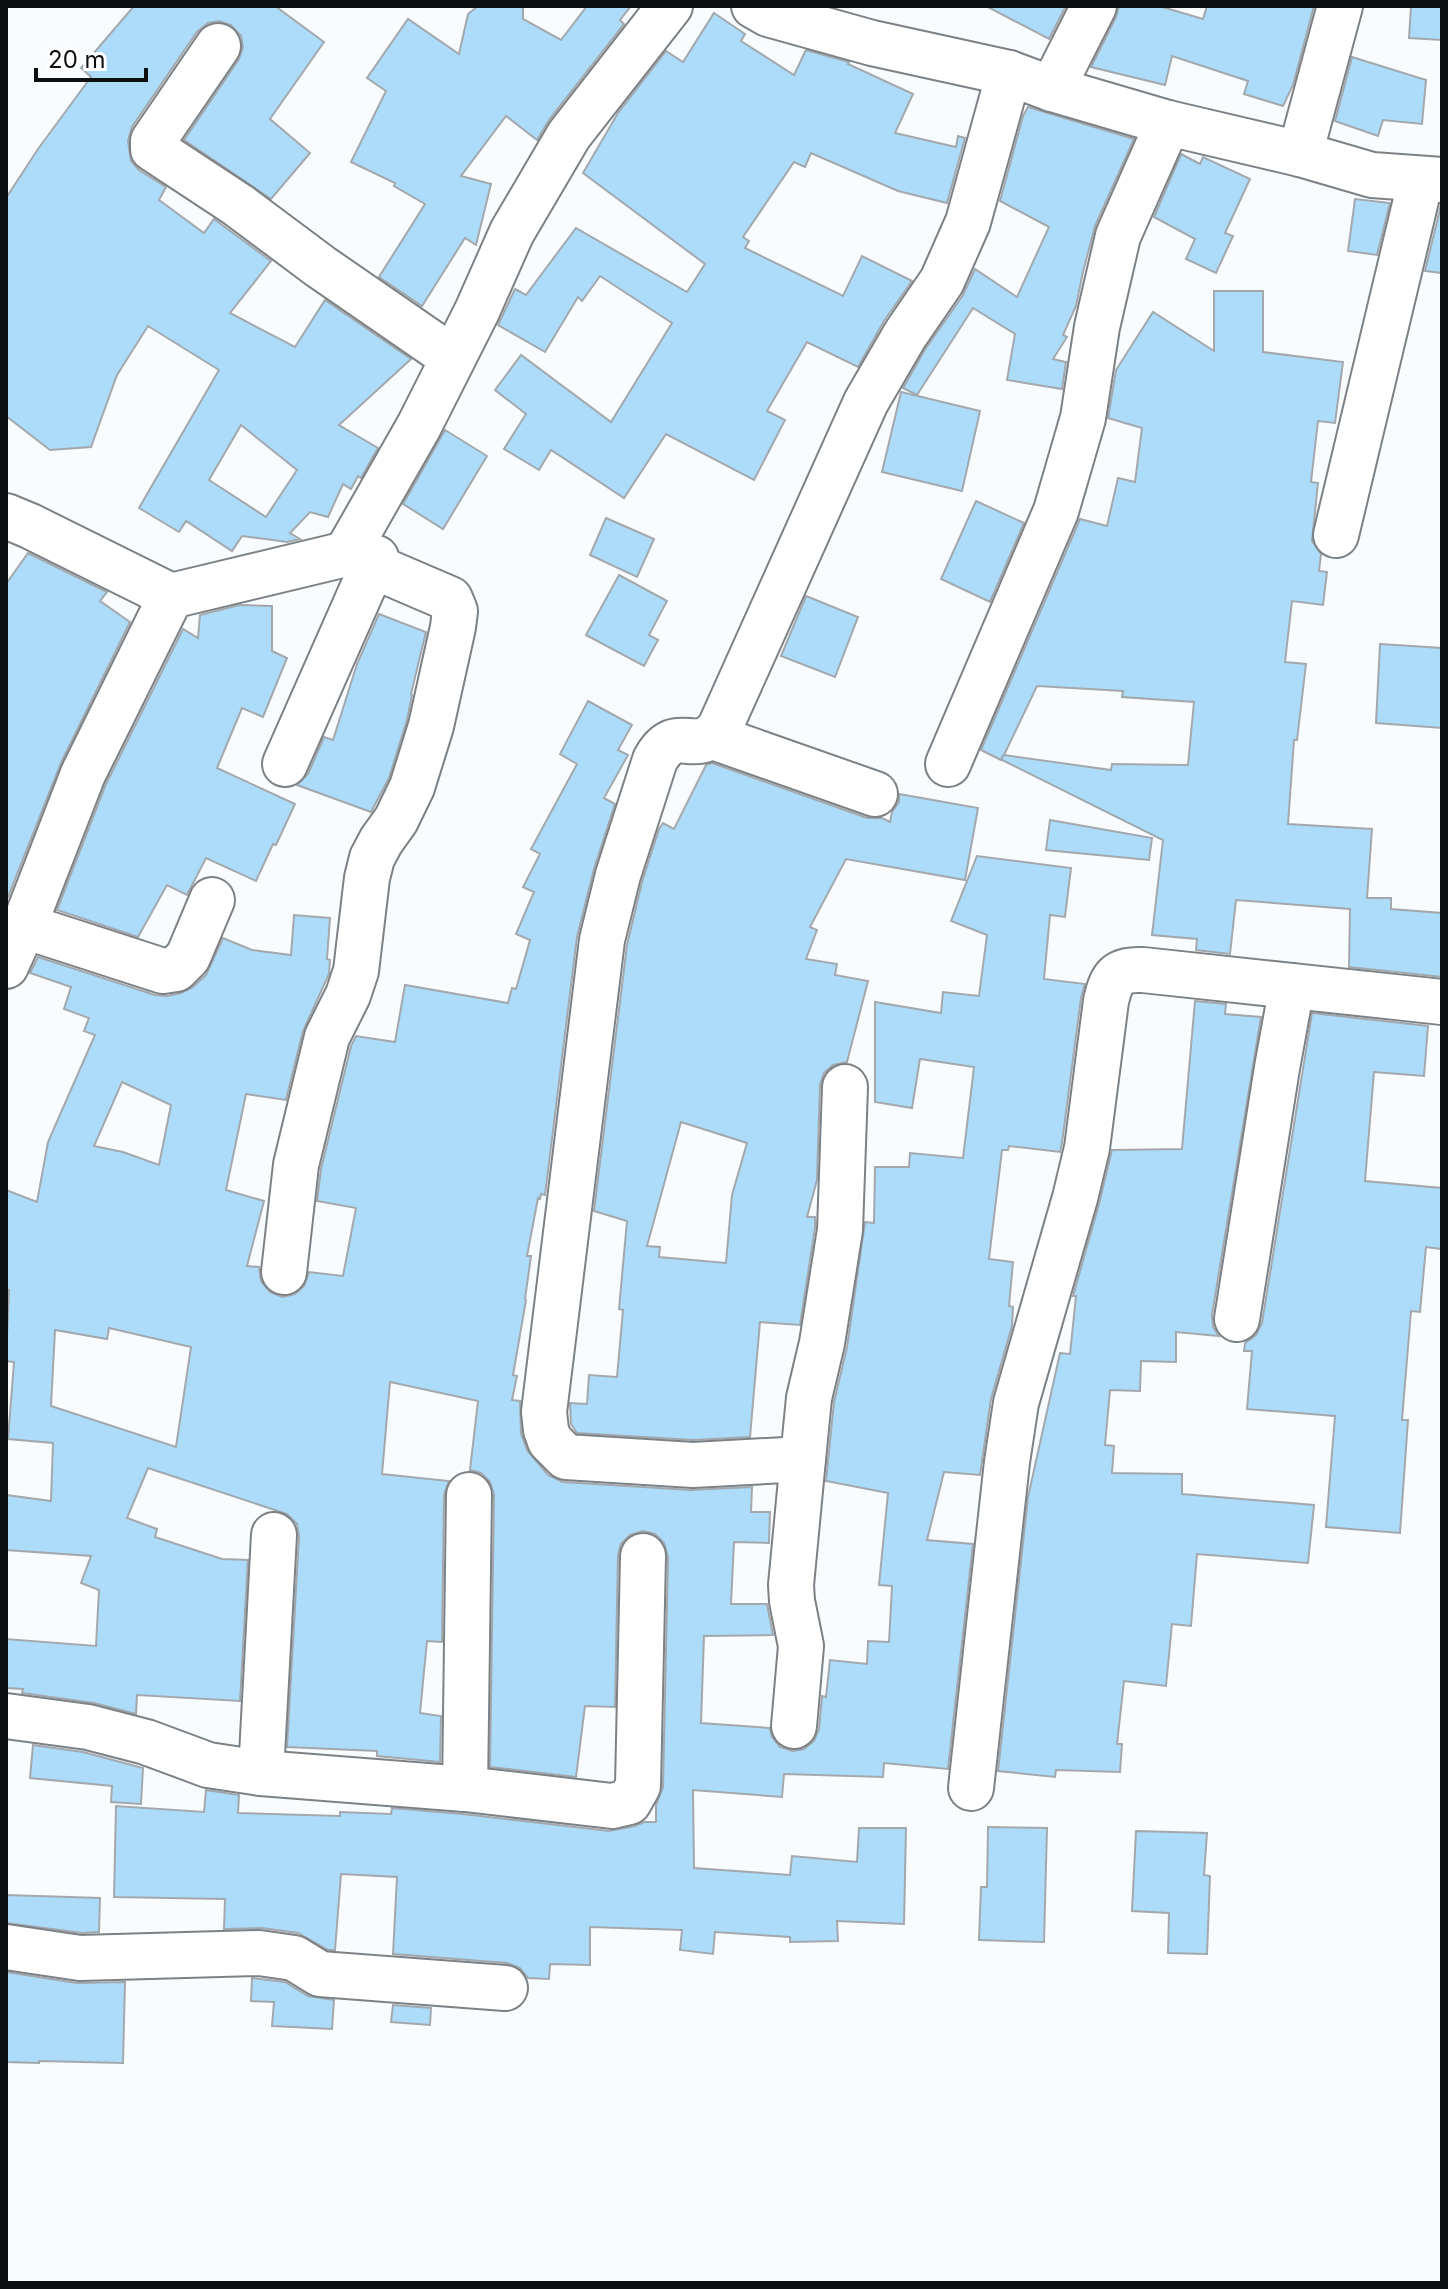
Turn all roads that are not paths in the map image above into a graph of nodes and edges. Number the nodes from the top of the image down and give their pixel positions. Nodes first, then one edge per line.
1 (670, 6) edge
2 (754, 6) edge
3 (1094, 6) edge
4 (1340, 6) edge
5 (218, 46) dead end
6 (1009, 73) junction
7 (1052, 89) junction
8 (1168, 123) junction
9 (1300, 154) junction
10 (1432, 180) edge
11 (453, 358) junction
12 (14, 533) edge
13 (1336, 535) dead end
14 (361, 556) junction
15 (171, 596) junction
16 (713, 737) junction
17 (285, 764) dead end
18 (948, 764) dead end
19 (875, 794) dead end
20 (212, 900) dead end
21 (24, 926) junction
22 (6, 966) edge
23 (1292, 986) junction
24 (1442, 1002) edge
25 (845, 1087) dead end
26 (284, 1272) dead end
27 (1237, 1319) dead end
28 (803, 1459) junction
29 (469, 1495) dead end
30 (274, 1535) dead end
31 (643, 1556) dead end
32 (6, 1716) edge
33 (794, 1726) dead end
34 (261, 1773) junction
35 (971, 1788) dead end
36 (465, 1789) junction
37 (6, 1947) edge
38 (505, 1988) dead end

1 - 11 street
2 - 6 street
3 - 7 street
4 - 9 street
5 - 11 street
6 - 7 street
6 - 16 street
7 - 8 street
8 - 9 street
8 - 18 street
9 - 10 street
10 - 13 street
11 - 14 street
12 - 15 street
14 - 15 street
14 - 17 street
14 - 26 street
15 - 21 street
16 - 19 street
16 - 28 street
20 - 21 street
21 - 22 street
23 - 24 street
23 - 27 street
23 - 35 street
25 - 28 street
28 - 33 street
29 - 36 street
30 - 34 street
31 - 36 street
32 - 34 street
34 - 36 street
37 - 38 street

